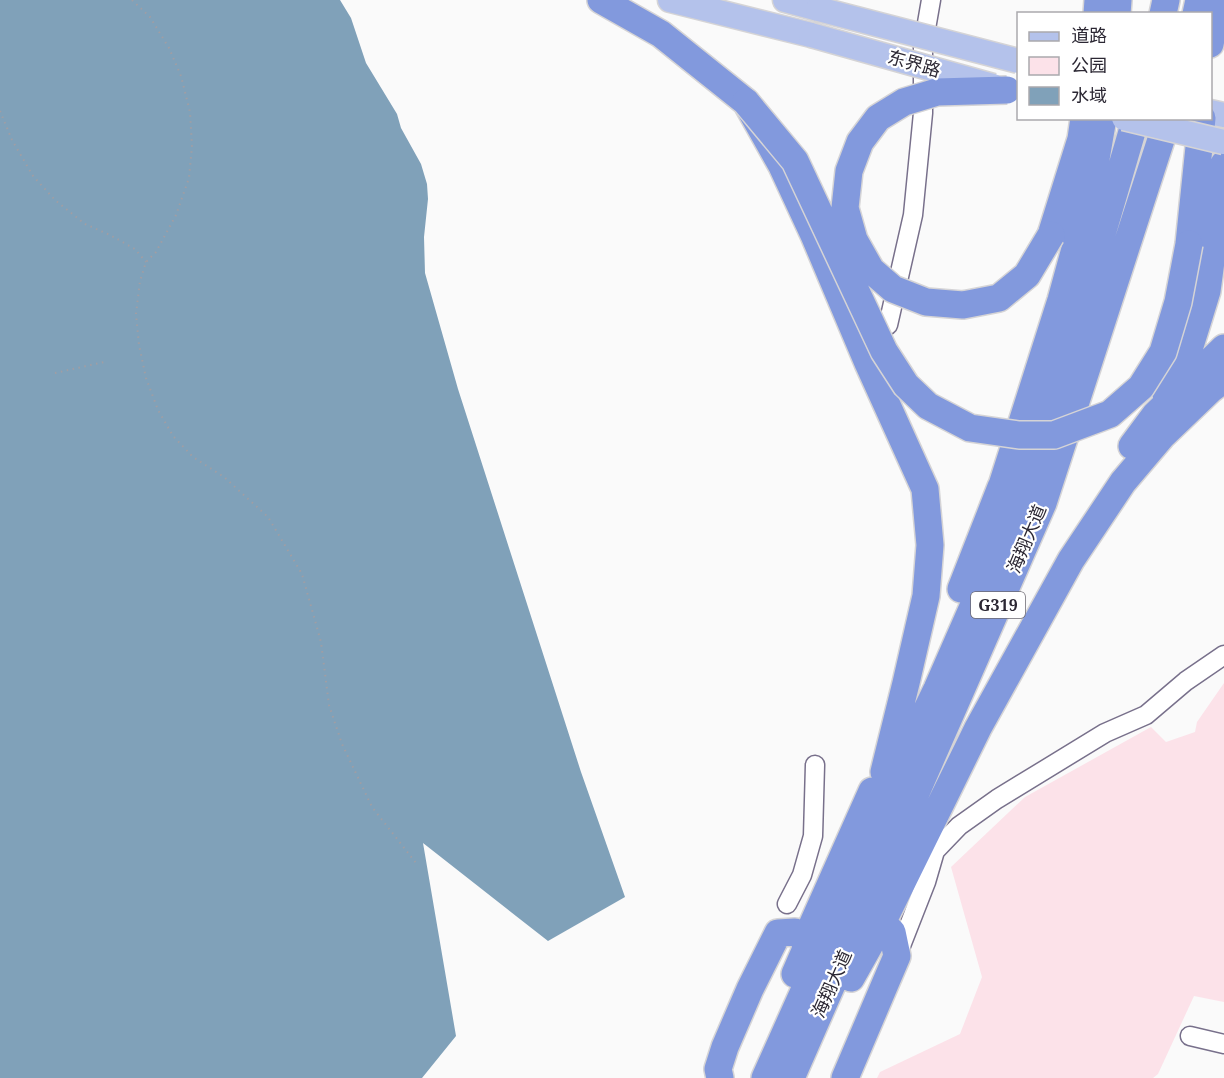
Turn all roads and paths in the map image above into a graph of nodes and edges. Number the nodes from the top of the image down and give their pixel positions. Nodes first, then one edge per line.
1 (132, 0) edge
2 (601, 0) edge
3 (670, 0) edge
4 (785, 0) edge
5 (932, 0) edge
6 (1219, 0) edge
7 (1212, 34) edge
8 (1017, 61) edge
9 (1013, 92) edge
10 (746, 102) junction
11 (0, 111) edge
12 (1084, 120) edge
13 (1103, 120) edge
14 (1132, 120) edge
15 (1136, 120) edge
16 (1167, 120) edge
17 (1202, 120) edge
18 (1224, 142) edge
19 (1224, 164) edge
20 (1201, 245) junction
21 (146, 262) junction
22 (888, 325) dead end
23 (1224, 348) edge
24 (104, 362) dead end
25 (55, 374) dead end
26 (1224, 379) edge
27 (1155, 415) junction
28 (1002, 487) junction
29 (1224, 655) edge
30 (937, 689) junction
31 (978, 728) junction
32 (888, 754) junction
33 (815, 765) dead end
34 (866, 855) junction
35 (416, 863) dead end
36 (824, 900) junction
37 (788, 903) dead end
38 (882, 923) junction
39 (778, 933) junction
40 (806, 939) junction
41 (897, 956) junction
42 (1190, 1036) dead end
43 (1224, 1044) edge
44 (720, 1078) edge
45 (764, 1078) edge
46 (792, 1078) edge
47 (845, 1078) edge

1 - 21 path
2 - 10 highway
3 - 9 main road, 东界路, bridge
4 - 8 main road, 东界路, bridge
5 - 22 street
6 - 7 highway
9 - 12 highway, bridge
10 - 20 highway, bridge
10 - 32 highway, bridge
11 - 21 path
13 - 28 highway
14 - 18 main road, bridge
15 - 30 highway, 海翔大道 / G319
16 - 46 highway, 海翔大道 / G319
17 - 20 highway
19 - 20 highway
20 - 27 highway
21 - 35 path
23 - 27 highway
24 - 25 path
26 - 31 highway
27 - 31 highway
28 - 30 highway
28 - 32 highway
29 - 41 street
30 - 34 highway, 海翔大道 / G319
31 - 38 highway
32 - 34 highway
32 - 36 highway
33 - 37 street
34 - 45 highway, 海翔大道 / G319
36 - 39 highway
36 - 40 highway
38 - 41 highway
38 - 46 highway
39 - 40 highway
39 - 44 highway
40 - 45 highway
41 - 47 highway
42 - 43 street

